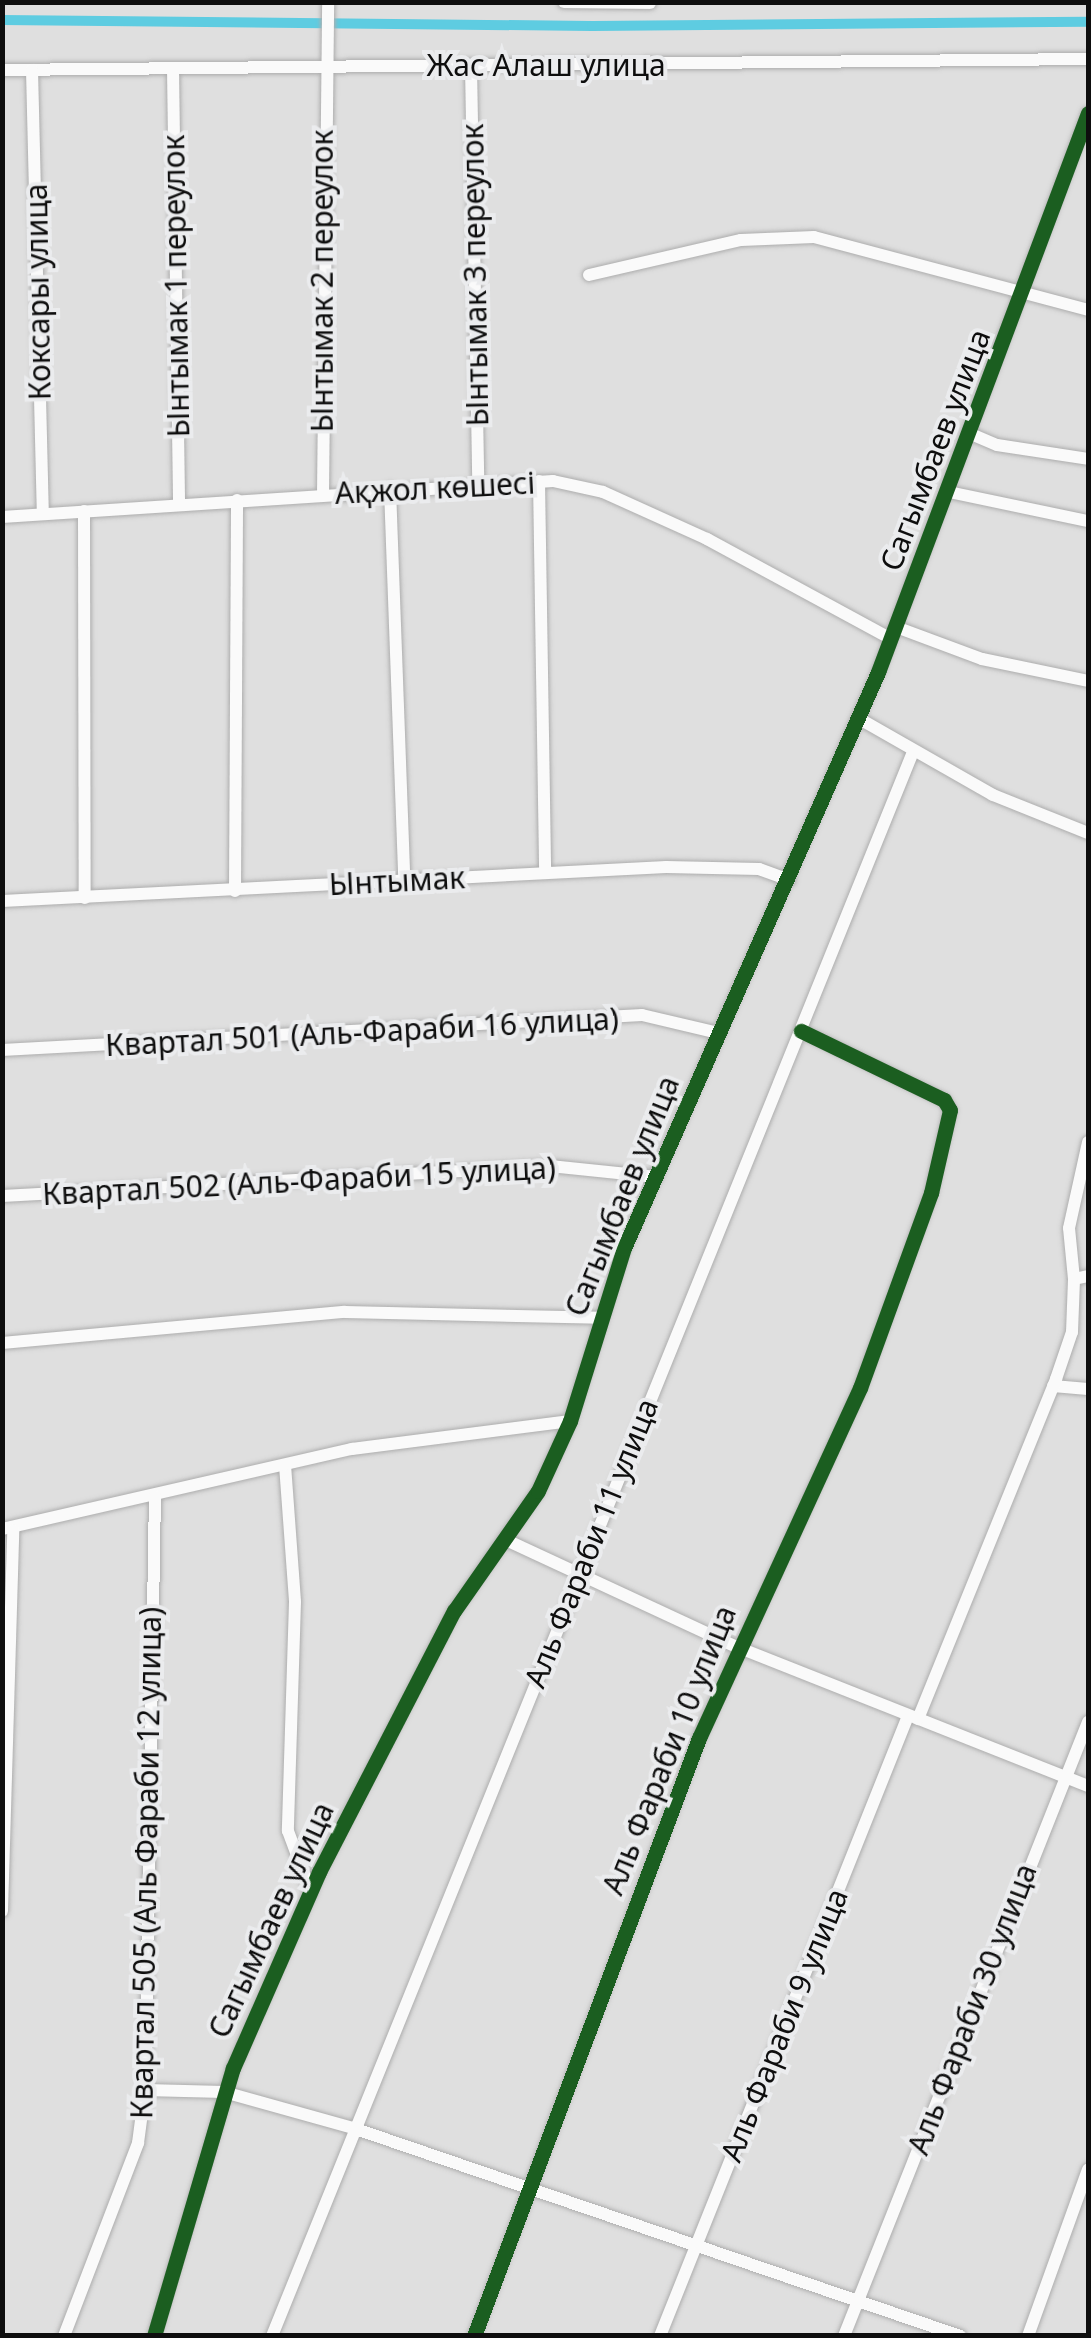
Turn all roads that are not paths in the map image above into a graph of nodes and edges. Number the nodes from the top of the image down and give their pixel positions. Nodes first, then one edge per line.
1 (564, 2) edge
2 (650, 3) edge
3 (326, 9) edge
4 (1088, 59) edge
5 (471, 66) junction
6 (322, 67) junction
7 (173, 68) junction
8 (2, 70) edge
9 (32, 70) junction
10 (1088, 114) edge
11 (589, 275) dead end
12 (1026, 292) junction
13 (1088, 310) edge
14 (971, 434) junction
15 (1088, 459) edge
16 (539, 480) junction
17 (478, 483) junction
18 (390, 489) junction
19 (948, 492) junction
20 (323, 494) junction
21 (237, 500) junction
22 (179, 504) junction
23 (84, 511) junction
24 (44, 514) junction
25 (2, 516) edge
26 (1088, 521) edge
27 (894, 633) junction
28 (1088, 682) edge
29 (858, 718) junction
30 (913, 752) junction
31 (1088, 833) edge
32 (545, 873) junction
33 (404, 880) junction
34 (789, 880) junction
35 (236, 890) junction
36 (85, 898) junction
37 (2, 901) edge
38 (801, 1032) junction
39 (719, 1033) junction
40 (2, 1050) edge
41 (1088, 1142) edge
42 (656, 1177) junction
43 (2, 1196) edge
44 (1082, 1278) edge
45 (600, 1318) junction
46 (2, 1343) edge
47 (1053, 1386) junction
48 (1088, 1389) edge
49 (570, 1421) junction
50 (285, 1465) junction
51 (155, 1496) junction
52 (8, 1529) edge
53 (504, 1539) junction
54 (578, 1576) junction
55 (736, 1647) junction
56 (913, 1718) junction
57 (1088, 1722) edge
58 (1064, 1776) junction
59 (1088, 1786) edge
60 (311, 1893) junction
61 (2, 1911) edge
62 (145, 2090) junction
63 (224, 2092) junction
64 (353, 2128) junction
65 (1088, 2169) edge
66 (531, 2187) junction
67 (695, 2240) junction
68 (858, 2299) junction
69 (64, 2336) edge
70 (154, 2336) edge
71 (272, 2336) edge
72 (474, 2336) edge
73 (660, 2336) edge
74 (844, 2336) edge
75 (960, 2336) edge
76 (1028, 2336) edge

1 - 2 street
3 - 6 street, Ынтымак 2 переулок
4 - 5 street, Жас Алаш улица
5 - 6 street, Жас Алаш улица
5 - 17 street, Ынтымак 3 переулок
6 - 7 street, Жас Алаш улица
6 - 20 street, Ынтымак 2 переулок
7 - 9 street, Жас Алаш улица
7 - 22 street, Ынтымак 1 переулок
8 - 9 street, Жас Алаш улица
9 - 24 street, Коксары улица
10 - 12 street, Сагымбаев улица
11 - 12 street
12 - 13 street
12 - 14 street, Сагымбаев улица
14 - 15 street
14 - 19 street, Сагымбаев улица
16 - 17 street, Ақжол көшесі
16 - 27 street, Ақжол көшесі
16 - 32 street
17 - 18 street, Ақжол көшесі
18 - 20 street, Ақжол көшесі
18 - 33 street
19 - 26 street
19 - 27 street, Сагымбаев улица
20 - 21 street, Ақжол көшесі
21 - 22 street, Ақжол көшесі
21 - 35 street
22 - 23 street, Ақжол көшесі
23 - 24 street, Ақжол көшесі
23 - 36 street
24 - 25 street, Ақжол көшесі
27 - 28 street, Ақжол көшесі
27 - 29 street, Сагымбаев улица
29 - 30 street
29 - 34 street, Сагымбаев улица
30 - 31 street
30 - 38 street, Аль Фараби 11 улица
32 - 33 street, Ынтымак
32 - 34 street, Ынтымак
33 - 35 street, Ынтымак
34 - 39 street, Сагымбаев улица
35 - 36 street, Ынтымак
36 - 37 street, Ынтымак
38 - 54 street, Аль Фараби 11 улица
38 - 55 street, Аль Фараби 10 улица
39 - 40 street, Квартал 501 (Аль-Фараби 16 улица)
39 - 42 street, Сагымбаев улица
41 - 44 street, Аль Фараби 9 улица
42 - 43 street, Квартал 502 (Аль-Фараби 15 улица)
42 - 45 street, Сагымбаев улица
44 - 47 street, Аль Фараби 9 улица
45 - 46 street
45 - 49 street, Сагымбаев улица
47 - 48 street
47 - 56 street, Аль Фараби 9 улица
49 - 50 street
49 - 53 street, Сагымбаев улица
50 - 51 street
50 - 60 street
51 - 52 street
51 - 62 street, Квартал 505 (Аль Фараби 12 улица)
52 - 61 street
53 - 54 street
53 - 60 street, Сагымбаев улица
54 - 55 street
54 - 64 street, Аль Фараби 11 улица
55 - 56 street
55 - 66 street, Аль Фараби 10 улица
56 - 58 street
56 - 67 street, Аль Фараби 9 улица
57 - 58 street, Аль Фараби 30 улица
58 - 59 street
58 - 68 street, Аль Фараби 30 улица
60 - 63 street, Сагымбаев улица
62 - 63 street
62 - 69 street, Квартал 505 (Аль Фараби 12 улица)
63 - 64 street
63 - 70 street, Сагымбаев улица
64 - 66 street
64 - 71 street, Аль Фараби 11 улица
65 - 76 street
66 - 67 street
66 - 72 street, Аль Фараби 10 улица
67 - 68 street
67 - 73 street, Аль Фараби 9 улица
68 - 74 street, Аль Фараби 30 улица
68 - 75 street

